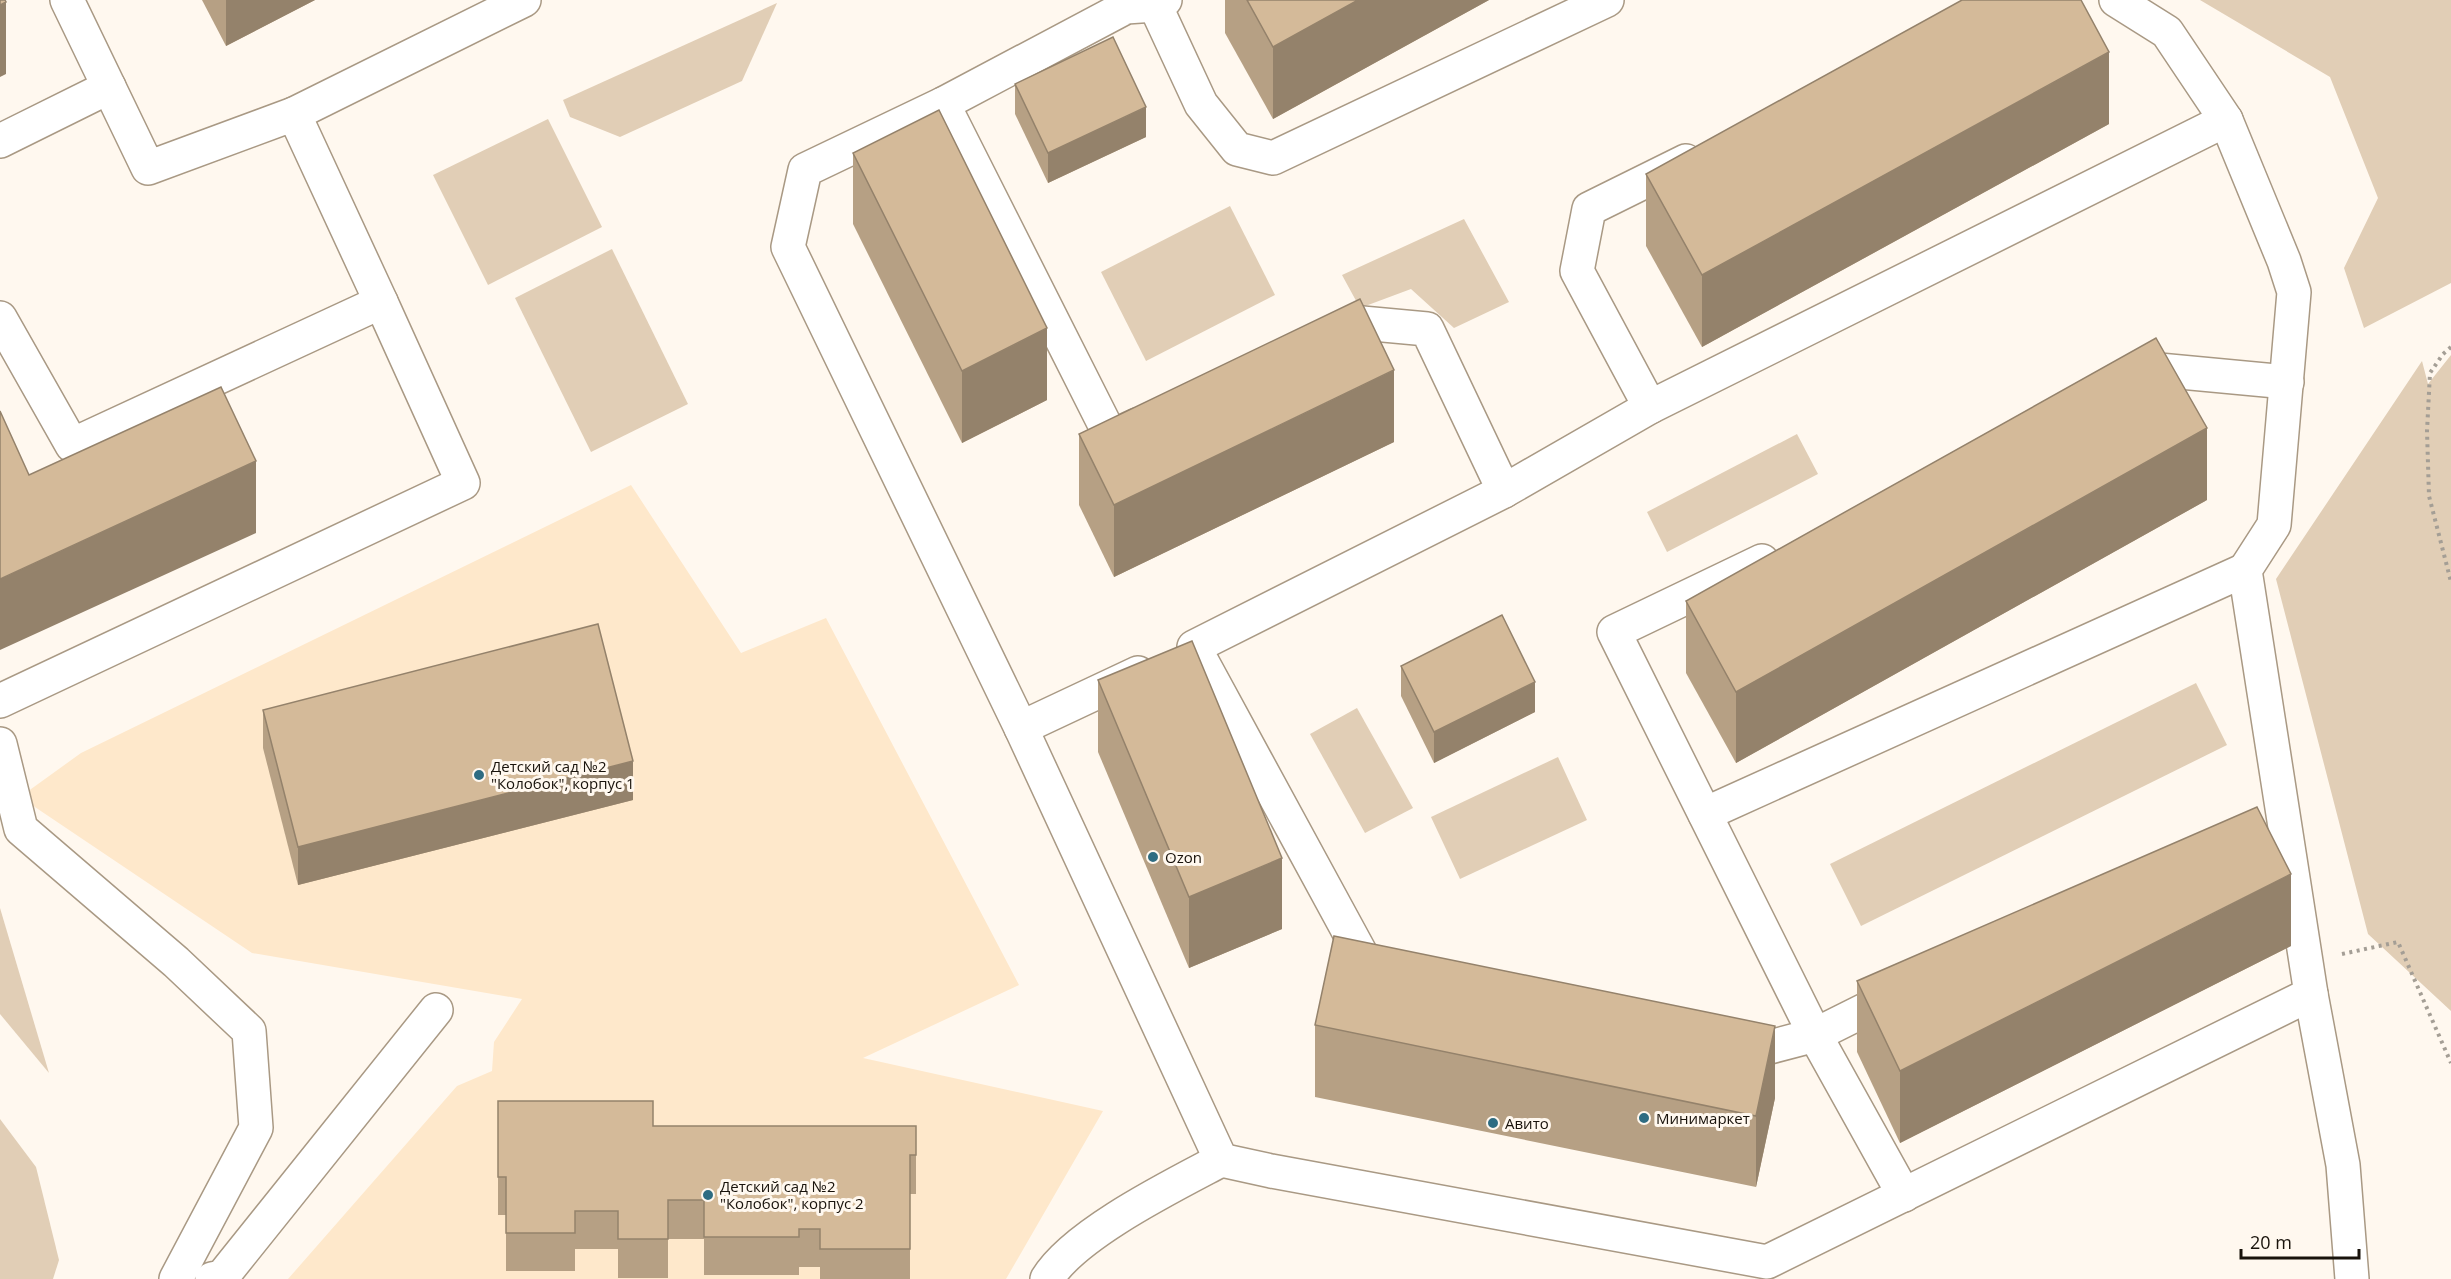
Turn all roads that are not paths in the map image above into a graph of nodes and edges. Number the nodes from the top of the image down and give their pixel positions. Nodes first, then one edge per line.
1 (67, 0) edge
2 (524, 0) edge
3 (1607, 0) edge
4 (2116, 0) edge
5 (1160, 2) edge
6 (109, 87) junction
7 (943, 104) junction
8 (294, 114) junction
9 (2226, 120) junction
10 (0, 141) edge
11 (1717, 146) edge
12 (381, 302) junction
13 (0, 318) edge
14 (1307, 348) edge
15 (2287, 382) junction
16 (2105, 396) edge
17 (1650, 407) junction
18 (1166, 412) edge
19 (1504, 491) junction
20 (1785, 550) edge
21 (2245, 570) junction
22 (1176, 655) junction
23 (0, 701) edge
24 (1021, 728) junction
25 (0, 744) edge
26 (2281, 805) junction
27 (1705, 814) junction
28 (2250, 821) edge
29 (1921, 982) edge
30 (1398, 984) edge
31 (2311, 994) junction
32 (436, 1010) dead end
33 (1815, 1035) junction
34 (1701, 1044) edge
35 (1221, 1160) junction
36 (1904, 1195) junction
37 (176, 1279) edge
38 (212, 1279) edge
39 (1047, 1279) edge
40 (2352, 1279) edge

1 - 6 street
2 - 8 street
3 - 5 street
4 - 9 street
5 - 7 street
6 - 8 street
6 - 10 street
7 - 18 street
7 - 24 street
8 - 12 street
9 - 15 street
9 - 17 street
11 - 17 street
12 - 13 street
12 - 23 street
14 - 19 street
15 - 16 street
15 - 21 street
17 - 19 street
19 - 22 street
20 - 27 street
21 - 26 street
21 - 27 street
22 - 24 street
22 - 30 street
24 - 35 street
25 - 37 street
26 - 28 street
26 - 31 street
27 - 33 street
29 - 33 street
31 - 36 street
31 - 40 street
32 - 38 street
33 - 34 street
33 - 36 street
35 - 36 street
35 - 39 street

